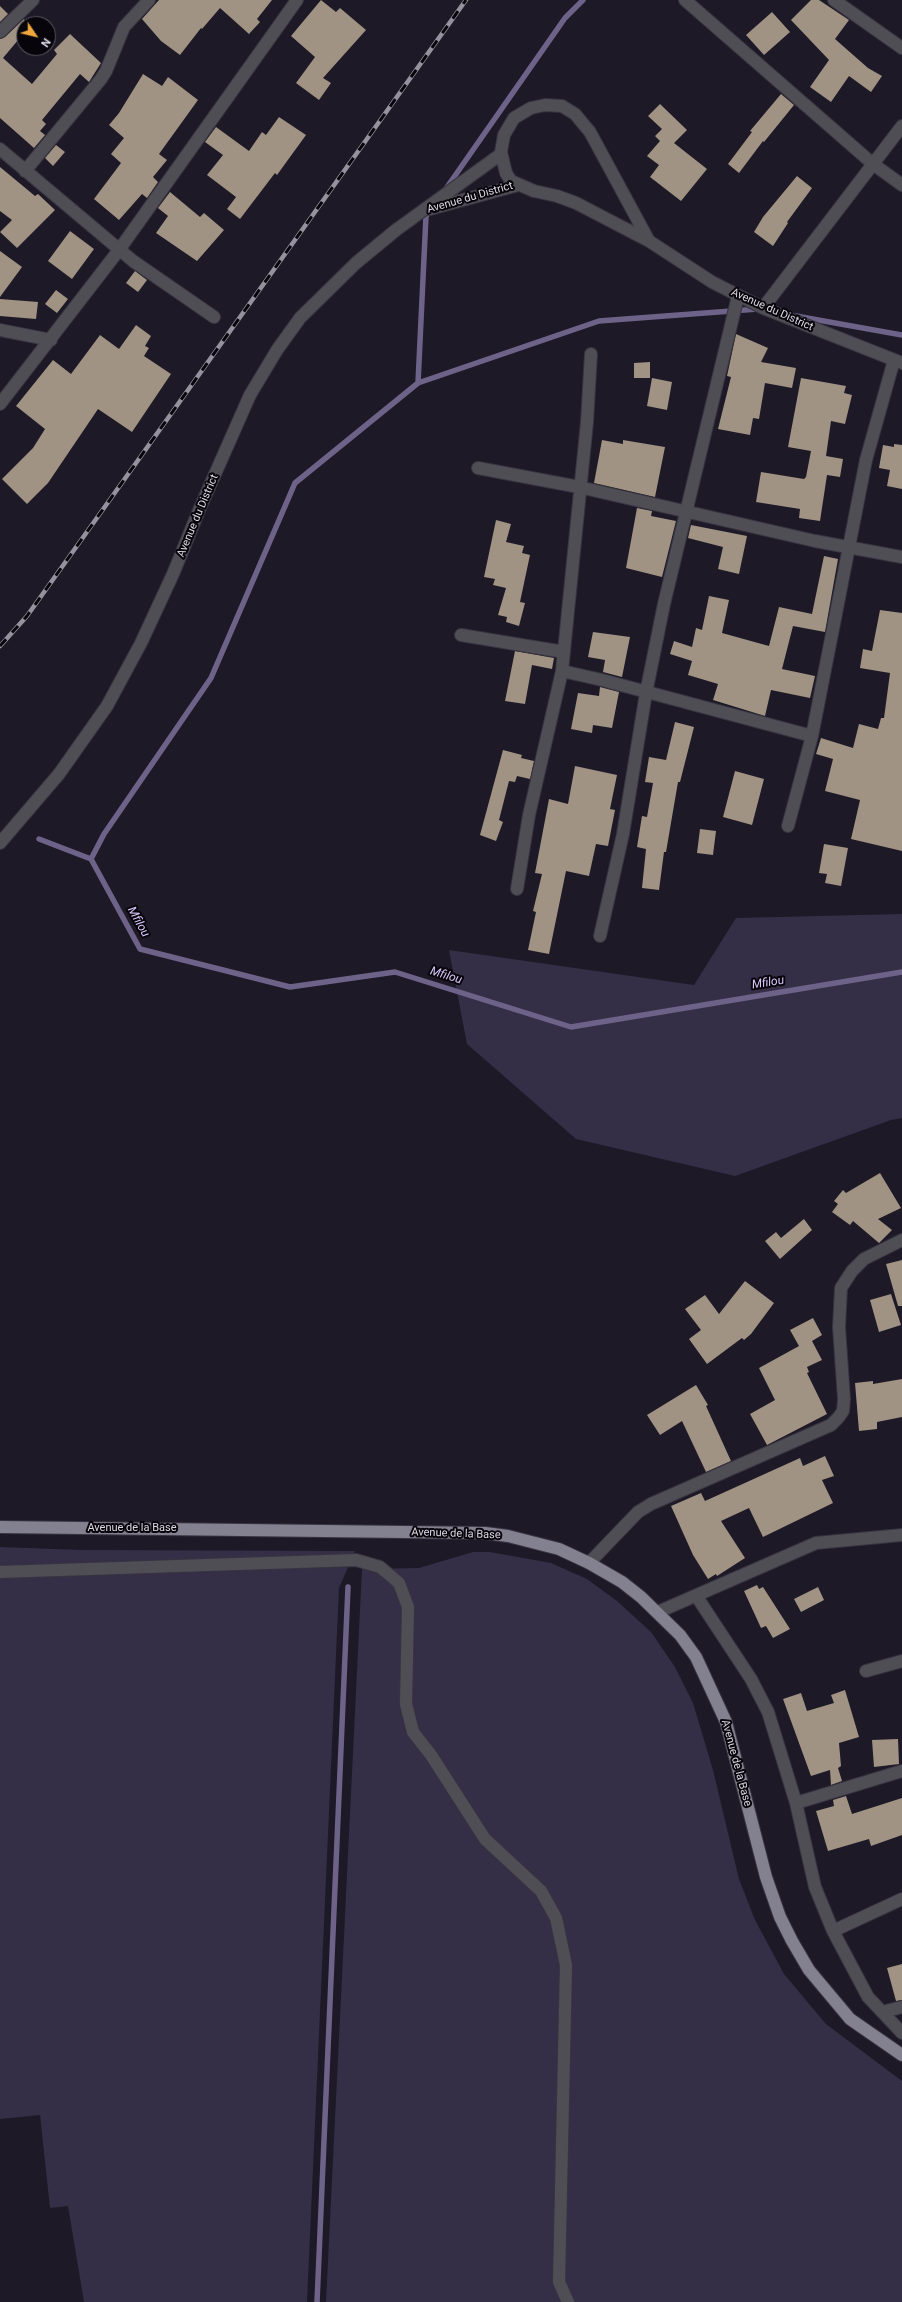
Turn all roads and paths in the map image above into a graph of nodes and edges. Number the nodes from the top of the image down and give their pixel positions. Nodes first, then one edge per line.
1 (33, 0) edge
2 (149, 0) edge
3 (297, 0) edge
4 (685, 0) edge
5 (842, 2) edge
6 (0, 32) edge
7 (902, 48) edge
8 (902, 126) edge
9 (0, 148) edge
10 (501, 154) junction
11 (873, 164) junction
12 (25, 171) junction
13 (518, 185) junction
14 (902, 185) edge
15 (421, 212) junction
16 (650, 241) junction
17 (119, 250) junction
18 (738, 296) junction
19 (763, 308) junction
20 (214, 317) dead end
21 (0, 330) edge
22 (51, 340) junction
23 (591, 354) dead end
24 (898, 361) edge
25 (0, 404) edge
26 (478, 468) dead end
27 (579, 487) junction
28 (685, 512) junction
29 (848, 547) junction
30 (902, 557) edge
31 (461, 635) dead end
32 (564, 652) junction
33 (562, 671) junction
34 (646, 693) junction
35 (812, 736) junction
36 (788, 826) dead end
37 (0, 843) edge
38 (517, 889) dead end
39 (600, 936) dead end
40 (902, 1240) edge
41 (0, 1527) edge
42 (902, 1535) edge
43 (589, 1563) junction
44 (0, 1572) edge
45 (697, 1597) junction
46 (658, 1612) junction
47 (902, 1661) edge
48 (866, 1671) dead end
49 (902, 1771) edge
50 (796, 1803) junction
51 (902, 1899) edge
52 (833, 1931) junction
53 (902, 2007) edge
54 (882, 2012) junction
55 (902, 2033) edge
56 (902, 2055) edge
57 (568, 2302) edge

1 - 6 street
2 - 12 street
3 - 17 street
4 - 11 street
5 - 7 street
8 - 11 street
9 - 12 street
10 - 13 street, Avenue du District
10 - 15 street, Avenue du District
10 - 16 street, Avenue du District
11 - 14 street
11 - 19 street
12 - 17 street
13 - 15 street, Avenue du District
13 - 16 street, Avenue du District
15 - 37 street, Avenue du District
16 - 18 street, Avenue du District
17 - 20 street
17 - 22 street
18 - 19 street, Avenue du District
18 - 28 street
19 - 24 street, Avenue du District
21 - 22 street
22 - 25 street
23 - 27 street
24 - 29 street
26 - 27 street
27 - 28 street
27 - 32 street
28 - 29 street
28 - 34 street
29 - 30 street
29 - 35 street
31 - 32 street
32 - 33 street
33 - 34 street
33 - 38 street
34 - 35 street
34 - 39 street
35 - 36 street
40 - 43 street
41 - 43 main road, Avenue de la Base
42 - 45 street
43 - 46 main road, Avenue de la Base
44 - 57 street
45 - 46 street
45 - 50 street
46 - 56 main road, Avenue de la Base
47 - 48 street
49 - 50 street
50 - 52 street
51 - 52 street
52 - 54 street
53 - 54 street
54 - 55 street

